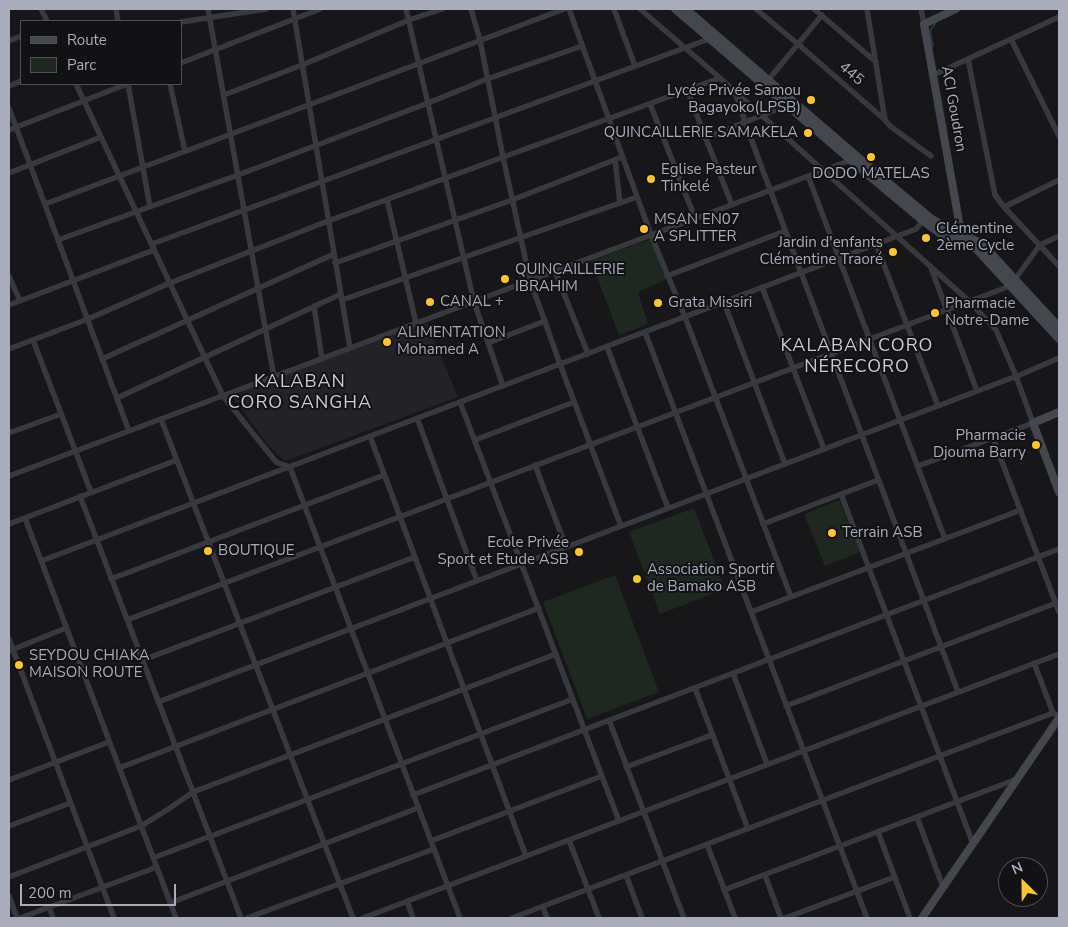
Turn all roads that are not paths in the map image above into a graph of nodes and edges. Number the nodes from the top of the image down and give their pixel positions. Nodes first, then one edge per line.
1 (208, 9) edge
2 (266, 9) edge
3 (293, 9) edge
4 (320, 9) edge
5 (406, 9) edge
6 (442, 9) edge
7 (470, 9) edge
8 (564, 9) edge
9 (569, 9) edge
10 (614, 9) edge
11 (640, 9) edge
12 (675, 9) edge
13 (814, 9) edge
14 (867, 9) edge
15 (921, 9) edge
16 (956, 9) edge
17 (689, 10) edge
18 (759, 10) edge
19 (822, 15) junction
20 (210, 17) junction
21 (294, 19) junction
22 (1059, 19) edge
23 (409, 20) junction
24 (182, 22) edge
25 (924, 24) junction
26 (709, 39) junction
27 (1011, 39) junction
28 (480, 40) junction
29 (798, 44) junction
30 (582, 46) junction
31 (686, 47) junction
32 (216, 50) junction
33 (968, 59) junction
34 (876, 62) junction
35 (182, 63) edge
36 (419, 63) junction
37 (302, 65) junction
38 (635, 66) junction
39 (933, 74) junction
40 (487, 78) junction
41 (720, 78) junction
42 (769, 80) junction
43 (595, 81) junction
44 (76, 85) edge
45 (125, 85) edge
46 (128, 85) edge
47 (170, 85) edge
48 (686, 90) junction
49 (734, 90) junction
50 (224, 95) junction
51 (84, 101) junction
52 (428, 102) junction
53 (309, 104) junction
54 (650, 104) junction
55 (788, 105) junction
56 (9, 108) edge
57 (762, 116) junction
58 (495, 118) junction
59 (609, 119) junction
60 (885, 120) junction
61 (745, 123) junction
62 (16, 127) junction
63 (9, 130) edge
64 (230, 134) junction
65 (1059, 136) edge
66 (101, 137) junction
67 (705, 138) junction
68 (436, 140) junction
69 (316, 145) junction
70 (185, 151) junction
71 (931, 156) dead end
72 (503, 157) junction
73 (622, 157) junction
74 (615, 160) junction
75 (851, 160) junction
76 (30, 165) junction
77 (142, 167) junction
78 (823, 170) junction
79 (9, 173) edge
80 (238, 175) junction
81 (120, 176) junction
82 (808, 176) junction
83 (445, 179) junction
84 (1059, 180) edge
85 (321, 182) junction
86 (770, 190) junction
87 (637, 197) junction
88 (387, 200) junction
89 (512, 200) junction
90 (620, 203) junction
91 (44, 204) junction
92 (732, 205) junction
93 (150, 207) junction
94 (1004, 207) junction
95 (244, 210) junction
96 (137, 212) junction
97 (695, 218) junction
98 (455, 220) junction
99 (328, 221) junction
100 (924, 221) junction
101 (785, 231) junction
102 (651, 235) junction
103 (896, 236) junction
104 (1059, 236) edge
105 (521, 237) junction
106 (960, 237) junction
107 (58, 240) junction
108 (396, 241) junction
109 (876, 244) junction
110 (1040, 245) junction
111 (153, 247) junction
112 (252, 251) junction
113 (334, 254) junction
114 (464, 258) junction
115 (839, 258) junction
116 (336, 262) junction
117 (930, 266) junction
118 (1059, 266) edge
119 (555, 271) junction
120 (801, 273) junction
121 (9, 276) edge
122 (667, 276) junction
123 (405, 278) junction
124 (530, 280) junction
125 (73, 281) junction
126 (1013, 282) junction
127 (170, 283) junction
128 (258, 288) junction
129 (762, 288) junction
130 (341, 297) junction
131 (20, 301) junction
132 (969, 301) junction
133 (474, 302) junction
134 (724, 302) junction
135 (9, 305) edge
136 (314, 306) junction
137 (947, 310) junction
138 (685, 317) junction
139 (88, 319) junction
140 (188, 320) junction
141 (545, 321) junction
142 (416, 323) junction
143 (907, 325) junction
144 (1059, 328) edge
145 (266, 329) junction
146 (645, 332) junction
147 (870, 339) junction
148 (1059, 339) edge
149 (33, 340) junction
150 (488, 343) junction
151 (606, 346) junction
152 (350, 348) junction
153 (9, 349) edge
154 (831, 353) junction
155 (588, 354) junction
156 (205, 357) junction
157 (1059, 358) edge
158 (102, 359) junction
159 (322, 359) junction
160 (560, 364) junction
161 (793, 368) junction
162 (1016, 376) junction
163 (274, 377) junction
164 (754, 382) junction
165 (503, 386) junction
166 (977, 391) junction
167 (224, 396) junction
168 (715, 397) junction
169 (117, 398) junction
170 (460, 402) junction
171 (574, 402) junction
172 (938, 406) junction
173 (675, 412) junction
174 (1059, 412) edge
175 (61, 414) junction
176 (417, 418) junction
177 (161, 419) junction
178 (900, 420) junction
179 (1033, 423) junction
180 (637, 427) junction
181 (129, 431) junction
182 (9, 433) edge
183 (862, 435) junction
184 (370, 436) junction
185 (993, 438) junction
186 (475, 440) junction
187 (590, 444) junction
188 (824, 449) junction
189 (75, 452) junction
190 (177, 460) junction
191 (785, 464) junction
192 (535, 465) junction
193 (918, 466) junction
194 (290, 467) junction
195 (384, 475) junction
196 (9, 476) edge
197 (746, 478) junction
198 (878, 480) junction
199 (491, 482) junction
200 (91, 492) junction
201 (1059, 492) edge
202 (706, 494) junction
203 (841, 494) junction
204 (80, 496) junction
205 (447, 499) junction
206 (194, 503) junction
207 (304, 506) junction
208 (668, 508) junction
209 (1021, 510) junction
210 (399, 517) junction
211 (25, 518) junction
212 (9, 524) edge
213 (763, 524) junction
214 (621, 526) junction
215 (945, 539) junction
216 (97, 540) junction
217 (208, 542) junction
218 (320, 547) junction
219 (566, 547) junction
220 (1059, 549) edge
221 (906, 554) junction
222 (415, 557) junction
223 (1038, 557) junction
224 (41, 561) junction
225 (522, 564) junction
226 (869, 568) junction
227 (112, 579) junction
228 (477, 581) junction
229 (224, 583) junction
230 (335, 587) junction
231 (791, 597) junction
232 (430, 598) junction
233 (924, 601) junction
234 (1056, 603) junction
235 (538, 608) junction
236 (751, 612) junction
237 (1059, 612) edge
238 (886, 615) junction
239 (127, 620) junction
240 (240, 624) junction
241 (66, 628) junction
242 (351, 629) junction
243 (9, 639) edge
244 (447, 643) junction
245 (941, 647) junction
246 (11, 651) edge
247 (556, 654) junction
248 (1059, 654) edge
249 (143, 660) junction
250 (769, 660) junction
251 (904, 661) junction
252 (1034, 663) junction
253 (256, 665) junction
254 (368, 673) junction
255 (733, 673) junction
256 (694, 688) junction
257 (464, 689) junction
258 (958, 692) junction
259 (573, 699) junction
260 (158, 702) junction
261 (786, 706) junction
262 (921, 706) junction
263 (273, 709) junction
264 (1057, 716) edge
265 (385, 719) junction
266 (609, 720) junction
267 (584, 730) junction
268 (480, 734) junction
269 (712, 735) junction
270 (110, 742) junction
271 (175, 746) junction
272 (804, 751) junction
273 (290, 755) junction
274 (940, 756) junction
275 (55, 763) junction
276 (402, 764) junction
277 (768, 764) junction
278 (492, 765) junction
279 (626, 767) junction
280 (119, 768) junction
281 (602, 776) junction
282 (1018, 778) junction
283 (729, 779) junction
284 (9, 780) edge
285 (193, 792) junction
286 (413, 795) junction
287 (307, 800) junction
288 (822, 801) junction
289 (70, 802) junction
290 (957, 802) junction
291 (418, 808) junction
292 (509, 811) junction
293 (643, 812) junction
294 (917, 817) junction
295 (619, 821) junction
296 (9, 826) edge
297 (141, 826) junction
298 (748, 829) junction
299 (878, 832) junction
300 (210, 837) junction
301 (569, 840) junction
302 (431, 841) junction
303 (324, 844) junction
304 (707, 844) junction
305 (973, 844) junction
306 (840, 846) junction
307 (87, 848) junction
308 (434, 849) junction
309 (526, 856) junction
310 (153, 858) junction
311 (662, 861) junction
312 (157, 867) junction
313 (626, 875) junction
314 (765, 875) junction
315 (895, 876) junction
316 (9, 877) edge
317 (226, 881) junction
318 (340, 884) junction
319 (448, 886) junction
320 (943, 887) junction
321 (102, 888) junction
322 (588, 890) junction
323 (724, 890) junction
324 (857, 891) junction
325 (9, 896) edge
326 (407, 901) junction
327 (170, 903) junction
328 (49, 907) junction
329 (543, 907) junction
330 (19, 918) edge
331 (53, 918) edge
332 (114, 918) edge
333 (176, 918) edge
334 (241, 918) edge
335 (247, 918) edge
336 (353, 918) edge
337 (362, 918) edge
338 (413, 918) edge
339 (460, 918) edge
340 (512, 918) edge
341 (547, 918) edge
342 (599, 918) edge
343 (642, 918) edge
344 (684, 918) edge
345 (735, 918) edge
346 (783, 918) edge
347 (867, 918) edge
348 (910, 918) edge
349 (922, 918) edge

1 - 20 street
2 - 20 street
3 - 21 street
4 - 21 street
5 - 23 street
6 - 23 street
7 - 28 street
8 - 28 street
9 - 30 street
10 - 38 street
11 - 31 street
12 - 26 main road
13 - 19 street
14 - 34 street
15 - 25 street
16 - 25 main road
17 - 42 main road
18 - 29 street, 445
19 - 29 street
19 - 34 street
20 - 24 street
20 - 32 street
21 - 32 street
21 - 37 street
22 - 27 street
23 - 36 street
23 - 37 street
25 - 39 main road, ACI Goudron
26 - 31 street
26 - 55 main road
27 - 33 street
27 - 65 street
28 - 36 street
28 - 40 street
29 - 42 street
29 - 60 street, 445
30 - 40 street
30 - 43 street
31 - 38 street
31 - 41 street
32 - 35 street
32 - 50 street
33 - 39 street
33 - 94 street
34 - 60 street
36 - 52 street
36 - 53 street
37 - 50 street
37 - 53 street
38 - 43 street
39 - 106 main road, ACI Goudron
40 - 52 street
40 - 58 street
41 - 48 street
41 - 49 street
42 - 106 main road
43 - 58 street
43 - 59 street
44 - 51 street
45 - 51 street
46 - 77 street
47 - 70 street
48 - 54 street
48 - 67 street
49 - 57 street
49 - 61 street
50 - 64 street
51 - 62 street
51 - 66 street
52 - 68 street
52 - 69 street
53 - 64 street
53 - 69 street
54 - 59 street
54 - 97 street
55 - 57 street
55 - 75 main road
56 - 62 street
57 - 61 street
57 - 78 street
58 - 68 street
58 - 72 street
59 - 72 street
59 - 73 street
60 - 71 street, 445
61 - 67 street
61 - 86 street
62 - 63 street
62 - 76 street
64 - 70 street
64 - 80 street
66 - 76 street
66 - 81 street
67 - 92 street
68 - 83 street
68 - 85 street
69 - 80 street
69 - 85 street
70 - 77 street
72 - 83 street
72 - 89 street
73 - 74 street
73 - 87 street
74 - 89 street
74 - 90 street
75 - 78 street
75 - 100 main road
76 - 79 street
76 - 91 street
77 - 81 street
77 - 93 street
78 - 82 street
78 - 103 street
80 - 93 street
80 - 95 street
81 - 91 street
81 - 96 street
82 - 86 street
82 - 115 street
83 - 88 street
83 - 98 street
84 - 94 street
85 - 95 street
85 - 99 street
86 - 92 street
86 - 101 street
87 - 90 street
87 - 102 street
88 - 99 street
88 - 108 street
89 - 98 street
89 - 105 street
90 - 105 street
91 - 107 street
92 - 97 street
93 - 96 street
94 - 110 street
95 - 111 street
95 - 112 street
96 - 107 street
96 - 111 street
97 - 102 street
98 - 108 street
98 - 114 street
99 - 112 street
99 - 113 street
100 - 103 street
100 - 106 main road
101 - 120 street
101 - 122 street
102 - 119 street
102 - 122 street
103 - 109 street
103 - 117 street
104 - 110 street
105 - 114 street
105 - 124 street
106 - 126 main road
107 - 125 street
108 - 116 street
108 - 123 street
109 - 115 street
109 - 143 street
110 - 118 street
110 - 126 street
111 - 125 street
111 - 127 street
112 - 127 street
112 - 128 street
113 - 116 street
113 - 128 street
114 - 123 street
114 - 133 street
115 - 120 street
115 - 147 street
116 - 130 street
117 - 132 street
117 - 137 street
119 - 124 street
119 - 155 street
120 - 129 street
120 - 154 street
121 - 131 street
122 - 138 street
123 - 130 street
123 - 142 street
124 - 133 street
124 - 141 street
125 - 131 street
125 - 139 street
126 - 132 street
126 - 144 main road
126 - 148 main road
127 - 139 street
127 - 140 street
128 - 140 street
128 - 145 street
129 - 134 street
129 - 161 street
130 - 136 street
130 - 152 street
131 - 135 street
132 - 137 street
132 - 162 street
133 - 142 street
133 - 150 street
134 - 138 street
134 - 164 street
136 - 145 street
136 - 159 street
137 - 143 street
137 - 166 street
138 - 146 street
138 - 168 street
139 - 149 street
139 - 158 street
140 - 156 street
140 - 158 street
141 - 150 street
141 - 160 street
142 - 152 street
143 - 147 street
143 - 172 street
145 - 156 street
145 - 163 street
146 - 151 street
146 - 173 street
147 - 154 street
147 - 178 street
149 - 153 street
149 - 175 street
150 - 165 street
151 - 155 street
151 - 180 street
152 - 159 street
154 - 161 street
154 - 183 street
155 - 160 street
156 - 167 street
156 - 169 street
157 - 162 street
158 - 169 street
159 - 163 street
160 - 165 street
160 - 171 street
161 - 164 street
161 - 188 street
162 - 166 street
162 - 179 street
163 - 167 street
164 - 168 street
164 - 191 street
165 - 170 street
166 - 172 street
167 - 177 street
167 - 194 street
168 - 173 street
168 - 197 street
169 - 181 street
170 - 176 street
170 - 186 street
171 - 186 street
171 - 187 street
172 - 178 street
173 - 180 street
173 - 202 street
174 - 179 main road
175 - 182 street
175 - 189 street
176 - 184 street
176 - 205 street
177 - 181 street
177 - 190 street
178 - 183 street
178 - 193 street
179 - 185 street
179 - 201 main road
180 - 187 street
180 - 208 street
181 - 189 street
183 - 188 street
183 - 198 street
184 - 194 street
184 - 195 street
185 - 193 street
185 - 209 street
186 - 199 street
187 - 192 street
187 - 214 street
188 - 191 street
189 - 196 street
189 - 200 street
190 - 200 street
190 - 206 street
191 - 197 street
192 - 199 street
192 - 219 street
193 - 215 street
194 - 206 street
194 - 207 street
195 - 207 street
195 - 210 street
197 - 202 street
197 - 213 street
198 - 203 street
198 - 221 street
199 - 205 street
199 - 225 street
200 - 204 street
202 - 208 street
202 - 236 street
203 - 213 street
203 - 226 street
204 - 211 street
204 - 216 street
205 - 210 street
205 - 228 street
206 - 216 street
206 - 217 street
207 - 217 street
207 - 218 street
208 - 214 street
209 - 215 street
209 - 223 street
210 - 218 street
210 - 222 street
211 - 212 street
211 - 224 street
213 - 231 street
214 - 219 street
215 - 221 street
216 - 224 street
216 - 227 street
217 - 227 street
217 - 229 street
218 - 229 street
218 - 230 street
219 - 225 street
220 - 223 street
221 - 226 street
221 - 233 street
222 - 230 street
222 - 232 street
223 - 233 street
223 - 234 street
224 - 241 street
225 - 228 street
225 - 235 street
226 - 231 street
226 - 238 street
227 - 239 street
228 - 232 street
229 - 239 street
229 - 240 street
230 - 240 street
230 - 242 street
231 - 236 street
232 - 242 street
232 - 244 street
233 - 238 street
233 - 245 street
234 - 237 street
234 - 245 street
235 - 244 street
235 - 247 street
236 - 250 street
238 - 250 street
238 - 251 street
239 - 249 street
240 - 249 street
240 - 253 street
241 - 246 street
241 - 270 street
242 - 253 street
242 - 254 street
243 - 246 street
244 - 254 street
244 - 257 street
245 - 251 street
245 - 258 street
246 - 275 street
247 - 257 street
247 - 259 street
248 - 252 street
249 - 260 street
250 - 255 street
250 - 261 street
251 - 261 street
251 - 262 street
252 - 258 street
252 - 264 street
253 - 260 street
253 - 263 street
254 - 263 street
254 - 265 street
255 - 256 street
255 - 277 street
256 - 266 street
256 - 269 street
257 - 265 street
257 - 268 street
258 - 262 street
259 - 267 street
259 - 268 street
260 - 271 street
261 - 272 street
262 - 272 street
262 - 274 street
263 - 271 street
263 - 273 street
264 - 274 street
264 - 282 main road
265 - 273 street
265 - 276 street
266 - 267 street
266 - 279 street
267 - 278 street
267 - 281 street
268 - 276 street
268 - 278 street
269 - 279 street
269 - 283 street
270 - 275 street
270 - 280 street
271 - 280 street
271 - 285 street
272 - 277 street
272 - 288 street
273 - 285 street
273 - 287 street
274 - 288 street
274 - 290 street
275 - 284 street
275 - 289 street
276 - 286 street
276 - 287 street
277 - 283 street
278 - 286 street
278 - 292 street
279 - 293 street
280 - 297 street
281 - 292 street
281 - 295 street
282 - 290 street
282 - 305 main road
283 - 293 street
283 - 298 street
285 - 297 street
285 - 300 street
286 - 291 street
287 - 300 street
287 - 303 street
288 - 298 street
288 - 306 street
289 - 296 street
289 - 307 street
290 - 294 street
290 - 305 street
291 - 302 street
291 - 303 street
292 - 302 street
292 - 309 street
293 - 295 street
293 - 311 street
294 - 299 street
294 - 320 street
295 - 301 street
297 - 307 street
297 - 310 street
298 - 304 street
299 - 306 street
299 - 315 street
300 - 310 street
300 - 317 street
301 - 309 street
301 - 322 street
302 - 308 street
303 - 317 street
303 - 318 street
304 - 311 street
304 - 323 street
305 - 320 main road
306 - 314 street
306 - 324 street
307 - 316 street
307 - 321 street
308 - 318 street
308 - 319 street
309 - 319 street
310 - 312 street
311 - 313 street
311 - 344 street
312 - 321 street
312 - 327 street
313 - 322 street
313 - 343 street
314 - 323 street
314 - 346 street
315 - 324 street
315 - 348 street
317 - 327 street
317 - 334 street
318 - 335 street
318 - 336 street
319 - 326 street
319 - 339 street
320 - 349 main road
321 - 328 street
321 - 332 street
322 - 329 street
322 - 342 street
323 - 345 street
324 - 346 street
324 - 347 street
325 - 330 street
326 - 337 street
326 - 338 street
327 - 333 street
328 - 330 street
328 - 331 street
329 - 340 street
329 - 341 street

